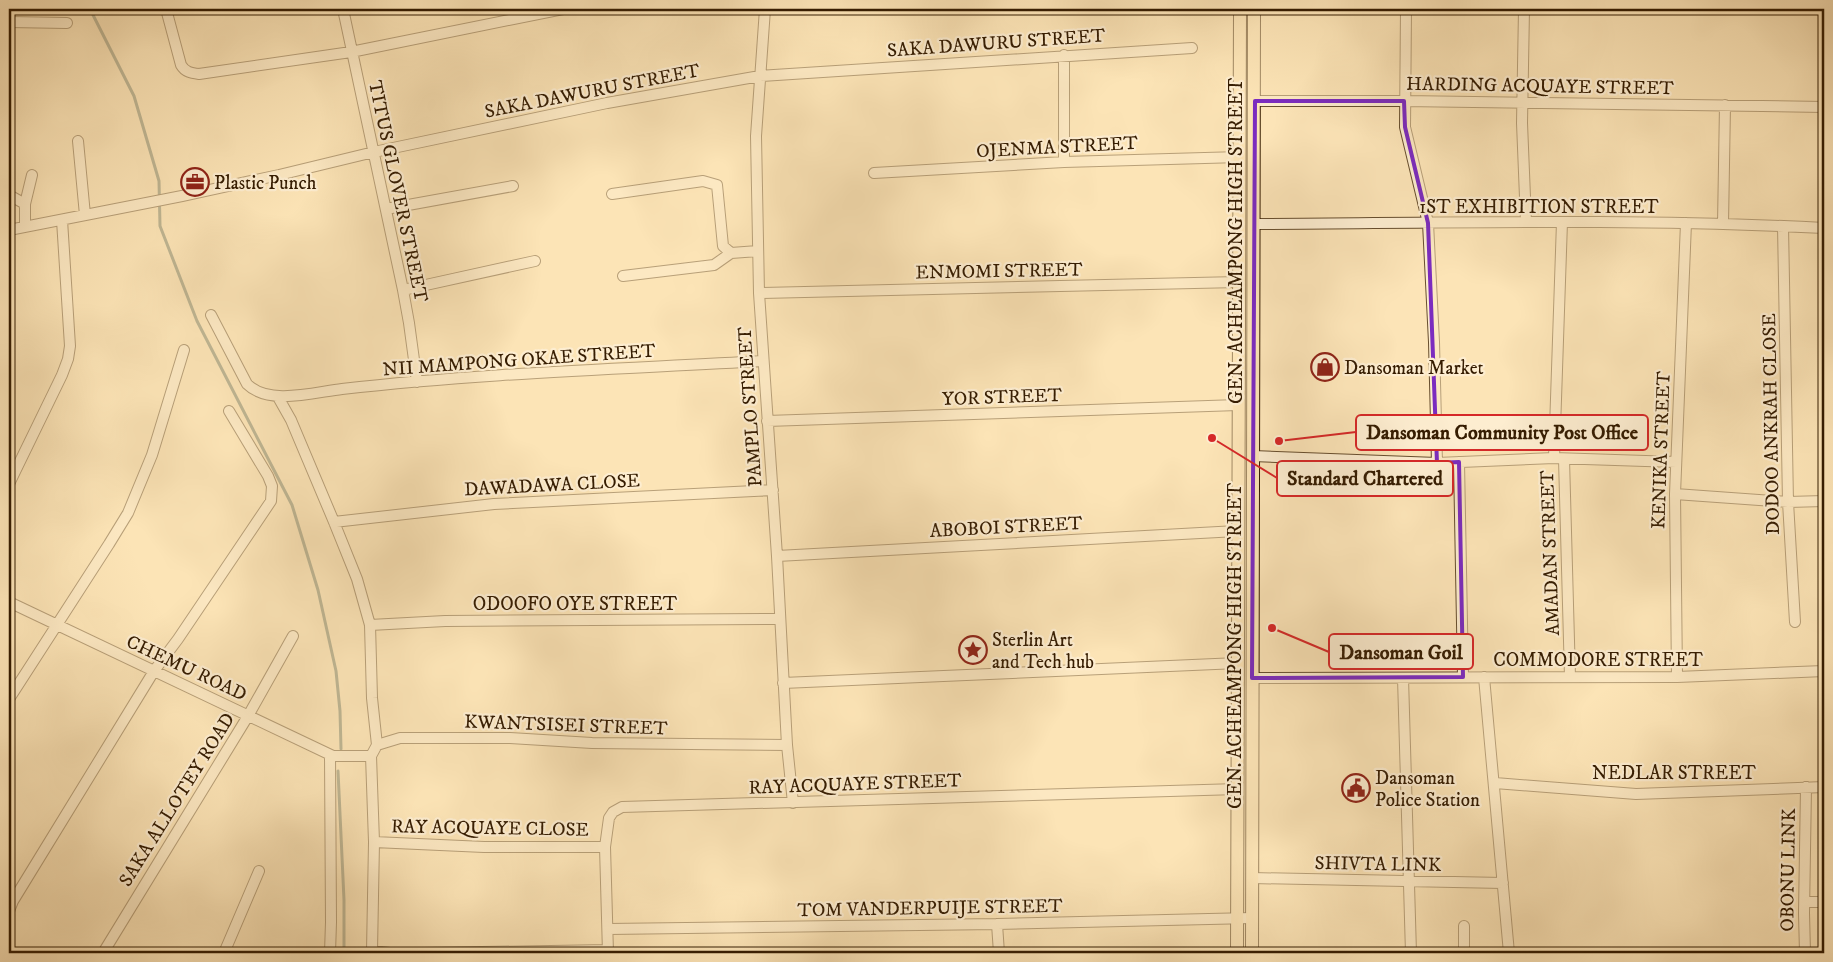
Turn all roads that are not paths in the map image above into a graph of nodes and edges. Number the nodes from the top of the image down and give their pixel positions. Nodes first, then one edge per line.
1 (166, 9) edge
2 (343, 9) edge
3 (557, 9) edge
4 (765, 9) edge
5 (1240, 9) edge
6 (1254, 9) edge
7 (1406, 9) edge
8 (1524, 9) edge
9 (9, 22) edge
10 (66, 23) dead end
11 (1192, 48) dead end
12 (351, 52) junction
13 (1064, 55) junction
14 (760, 76) junction
15 (1254, 101) junction
16 (1404, 101) junction
17 (1522, 103) junction
18 (1725, 105) junction
19 (1824, 107) edge
20 (78, 141) dead end
21 (374, 152) junction
22 (1240, 157) junction
23 (1064, 162) junction
24 (874, 173) dead end
25 (32, 175) dead end
26 (513, 186) dead end
27 (612, 194) dead end
28 (9, 195) edge
29 (25, 204) junction
30 (386, 209) junction
31 (84, 215) junction
32 (62, 220) junction
33 (1526, 222) junction
34 (1562, 222) junction
35 (1428, 223) junction
36 (1254, 224) junction
37 (1686, 224) junction
38 (1723, 224) junction
39 (1783, 226) junction
40 (25, 227) junction
41 (1824, 228) edge
42 (9, 230) edge
43 (758, 251) junction
44 (731, 253) junction
45 (535, 261) dead end
46 (623, 276) dead end
47 (1239, 282) junction
48 (403, 290) junction
49 (759, 293) junction
50 (211, 315) dead end
51 (184, 350) dead end
52 (762, 362) junction
53 (417, 382) junction
54 (278, 397) junction
55 (1238, 405) junction
56 (229, 410) dead end
57 (767, 421) junction
58 (1253, 456) junction
59 (1559, 458) junction
60 (1459, 462) junction
61 (1676, 462) junction
62 (1437, 463) junction
63 (9, 484) edge
64 (773, 490) junction
65 (1675, 494) junction
66 (1824, 501) edge
67 (1788, 502) junction
68 (334, 522) junction
69 (1238, 531) junction
70 (777, 556) junction
71 (9, 602) edge
72 (779, 619) junction
73 (1795, 622) dead end
74 (57, 625) junction
75 (370, 625) junction
76 (293, 636) dead end
77 (1238, 663) junction
78 (154, 671) junction
79 (1824, 671) edge
80 (1484, 677) junction
81 (1570, 677) junction
82 (1677, 677) junction
83 (1252, 678) junction
84 (1403, 678) junction
85 (1463, 678) junction
86 (783, 683) junction
87 (9, 699) edge
88 (248, 716) junction
89 (786, 745) junction
90 (377, 746) junction
91 (332, 756) junction
92 (371, 756) junction
93 (1495, 783) junction
94 (1806, 787) junction
95 (1824, 787) edge
96 (1238, 789) junction
97 (793, 803) junction
98 (374, 842) junction
99 (605, 847) junction
100 (259, 871) dead end
101 (1252, 878) junction
102 (1410, 881) junction
103 (1503, 883) junction
104 (1805, 902) junction
105 (1824, 902) edge
106 (9, 911) edge
107 (1238, 918) junction
108 (1252, 918) junction
109 (997, 924) junction
110 (1464, 926) dead end
111 (608, 929) junction
112 (608, 951) edge
113 (371, 952) edge
114 (103, 953) edge
115 (224, 953) edge
116 (330, 953) edge
117 (390, 953) edge
118 (424, 953) edge
119 (460, 953) edge
120 (999, 953) edge
121 (1238, 953) edge
122 (1252, 953) edge
123 (1411, 953) edge
124 (1464, 953) edge
125 (1509, 953) edge
126 (1805, 953) edge

1 - 12 street
2 - 12 street, TITUS GLOVER STREET
3 - 12 street
4 - 14 street, PAMPLO STREET
5 - 22 main road, GEN. ACHEAMPONG HIGH STREET
6 - 15 main road, GEN. ACHEAMPONG HIGH STREET
7 - 16 street
8 - 17 street
9 - 10 street
11 - 13 street, SAKA DAWURU STREET
12 - 21 street, TITUS GLOVER STREET
13 - 14 street, SAKA DAWURU STREET
13 - 23 street
14 - 21 street, SAKA DAWURU STREET
14 - 43 street, PAMPLO STREET
15 - 16 street, HARDING ACQUAYE STREET
15 - 36 main road, GEN. ACHEAMPONG HIGH STREET
16 - 17 street, HARDING ACQUAYE STREET
16 - 35 street
17 - 18 street, HARDING ACQUAYE STREET
17 - 33 street
18 - 19 street, HARDING ACQUAYE STREET
18 - 38 street
20 - 31 street
21 - 30 street, TITUS GLOVER STREET
21 - 31 street, SAKA DAWURU STREET
22 - 23 street, OJENMA STREET
22 - 47 main road, GEN. ACHEAMPONG HIGH STREET
23 - 24 street, OJENMA STREET
25 - 29 street
26 - 30 street
27 - 44 street
28 - 29 street
29 - 40 street
30 - 48 street, TITUS GLOVER STREET
31 - 32 street, SAKA DAWURU STREET
32 - 40 street, SAKA DAWURU STREET
32 - 63 street
33 - 34 street, 1ST EXHIBITION STREET
33 - 35 street, 1ST EXHIBITION STREET
34 - 37 street, 1ST EXHIBITION STREET
34 - 59 street, AMADAN STREET
35 - 36 street, 1ST EXHIBITION STREET
35 - 62 street
36 - 58 main road, GEN. ACHEAMPONG HIGH STREET
37 - 38 street, 1ST EXHIBITION STREET
37 - 61 street, KENIKA STREET
38 - 39 street, 1ST EXHIBITION STREET
39 - 41 street, 1ST EXHIBITION STREET
39 - 67 street, DODOO ANKRAH CLOSE
40 - 42 street, SAKA DAWURU STREET
43 - 44 street
43 - 49 street, PAMPLO STREET
44 - 46 street
45 - 48 street
47 - 49 street, ENMOMI STREET
47 - 55 main road, GEN. ACHEAMPONG HIGH STREET
48 - 53 street, TITUS GLOVER STREET
49 - 52 street, PAMPLO STREET
50 - 54 street
51 - 74 street
52 - 53 street, NII MAMPONG OKAE STREET
52 - 57 street, PAMPLO STREET
53 - 54 street, NII MAMPONG OKAE STREET
54 - 68 street
55 - 57 street, YOR STREET
55 - 69 main road, GEN. ACHEAMPONG HIGH STREET
56 - 78 street
57 - 64 street, PAMPLO STREET
58 - 62 street
58 - 83 main road, GEN. ACHEAMPONG HIGH STREET
59 - 60 street
59 - 61 street
59 - 81 street, AMADAN STREET
60 - 62 street
60 - 85 street
61 - 65 street, KENIKA STREET
64 - 68 street, DAWADAWA CLOSE
64 - 70 street, PAMPLO STREET
65 - 67 street
65 - 82 street, KENIKA STREET
66 - 67 street
67 - 73 street, DODOO ANKRAH CLOSE
68 - 75 street
69 - 70 street, ABOBOI STREET
69 - 77 main road, GEN. ACHEAMPONG HIGH STREET
70 - 72 street, PAMPLO STREET
71 - 74 street, CHEMU ROAD
72 - 75 street, ODOOFO OYE STREET
72 - 86 street, PAMPLO STREET
74 - 78 street, CHEMU ROAD
74 - 87 street
75 - 90 street
76 - 88 street, SAKA ALLOTEY ROAD
77 - 86 street
77 - 96 main road, GEN. ACHEAMPONG HIGH STREET
78 - 88 street, CHEMU ROAD
78 - 106 street
79 - 82 street, COMMODORE STREET
80 - 81 street, COMMODORE STREET
80 - 85 street, COMMODORE STREET
80 - 93 street
81 - 82 street, COMMODORE STREET
83 - 84 street, COMMODORE STREET
83 - 101 main road, GEN. ACHEAMPONG HIGH STREET
84 - 85 street, COMMODORE STREET
84 - 102 street
86 - 89 street, PAMPLO STREET
88 - 91 street, CHEMU ROAD
88 - 114 street, SAKA ALLOTEY ROAD
89 - 90 street, KWANTSISEI STREET
89 - 97 street, PAMPLO STREET
90 - 92 street
91 - 92 street, CHEMU ROAD
91 - 116 street
92 - 98 street
93 - 94 street, NEDLAR STREET
93 - 103 street
94 - 95 street, NEDLAR STREET
94 - 104 street, OBONU LINK
96 - 97 street, RAY ACQUAYE STREET
96 - 107 main road, GEN. ACHEAMPONG HIGH STREET
97 - 99 street, RAY ACQUAYE STREET
98 - 99 street, RAY ACQUAYE CLOSE
98 - 113 street
99 - 111 street, RAY ACQUAYE STREET
100 - 115 street
101 - 102 street, SHIVTA LINK
101 - 108 main road, GEN. ACHEAMPONG HIGH STREET
102 - 103 street, SHIVTA LINK
102 - 123 street
103 - 125 street
104 - 105 street
104 - 126 street, OBONU LINK
107 - 108 street, TOM VANDERPUIJE STREET
107 - 109 street, TOM VANDERPUIJE STREET
107 - 121 main road, GEN. ACHEAMPONG HIGH STREET
108 - 122 main road, GEN. ACHEAMPONG HIGH STREET
109 - 111 street, TOM VANDERPUIJE STREET
109 - 120 street
110 - 124 street
111 - 112 street, RAY ACQUAYE STREET
112 - 119 street
113 - 117 street
118 - 119 street

